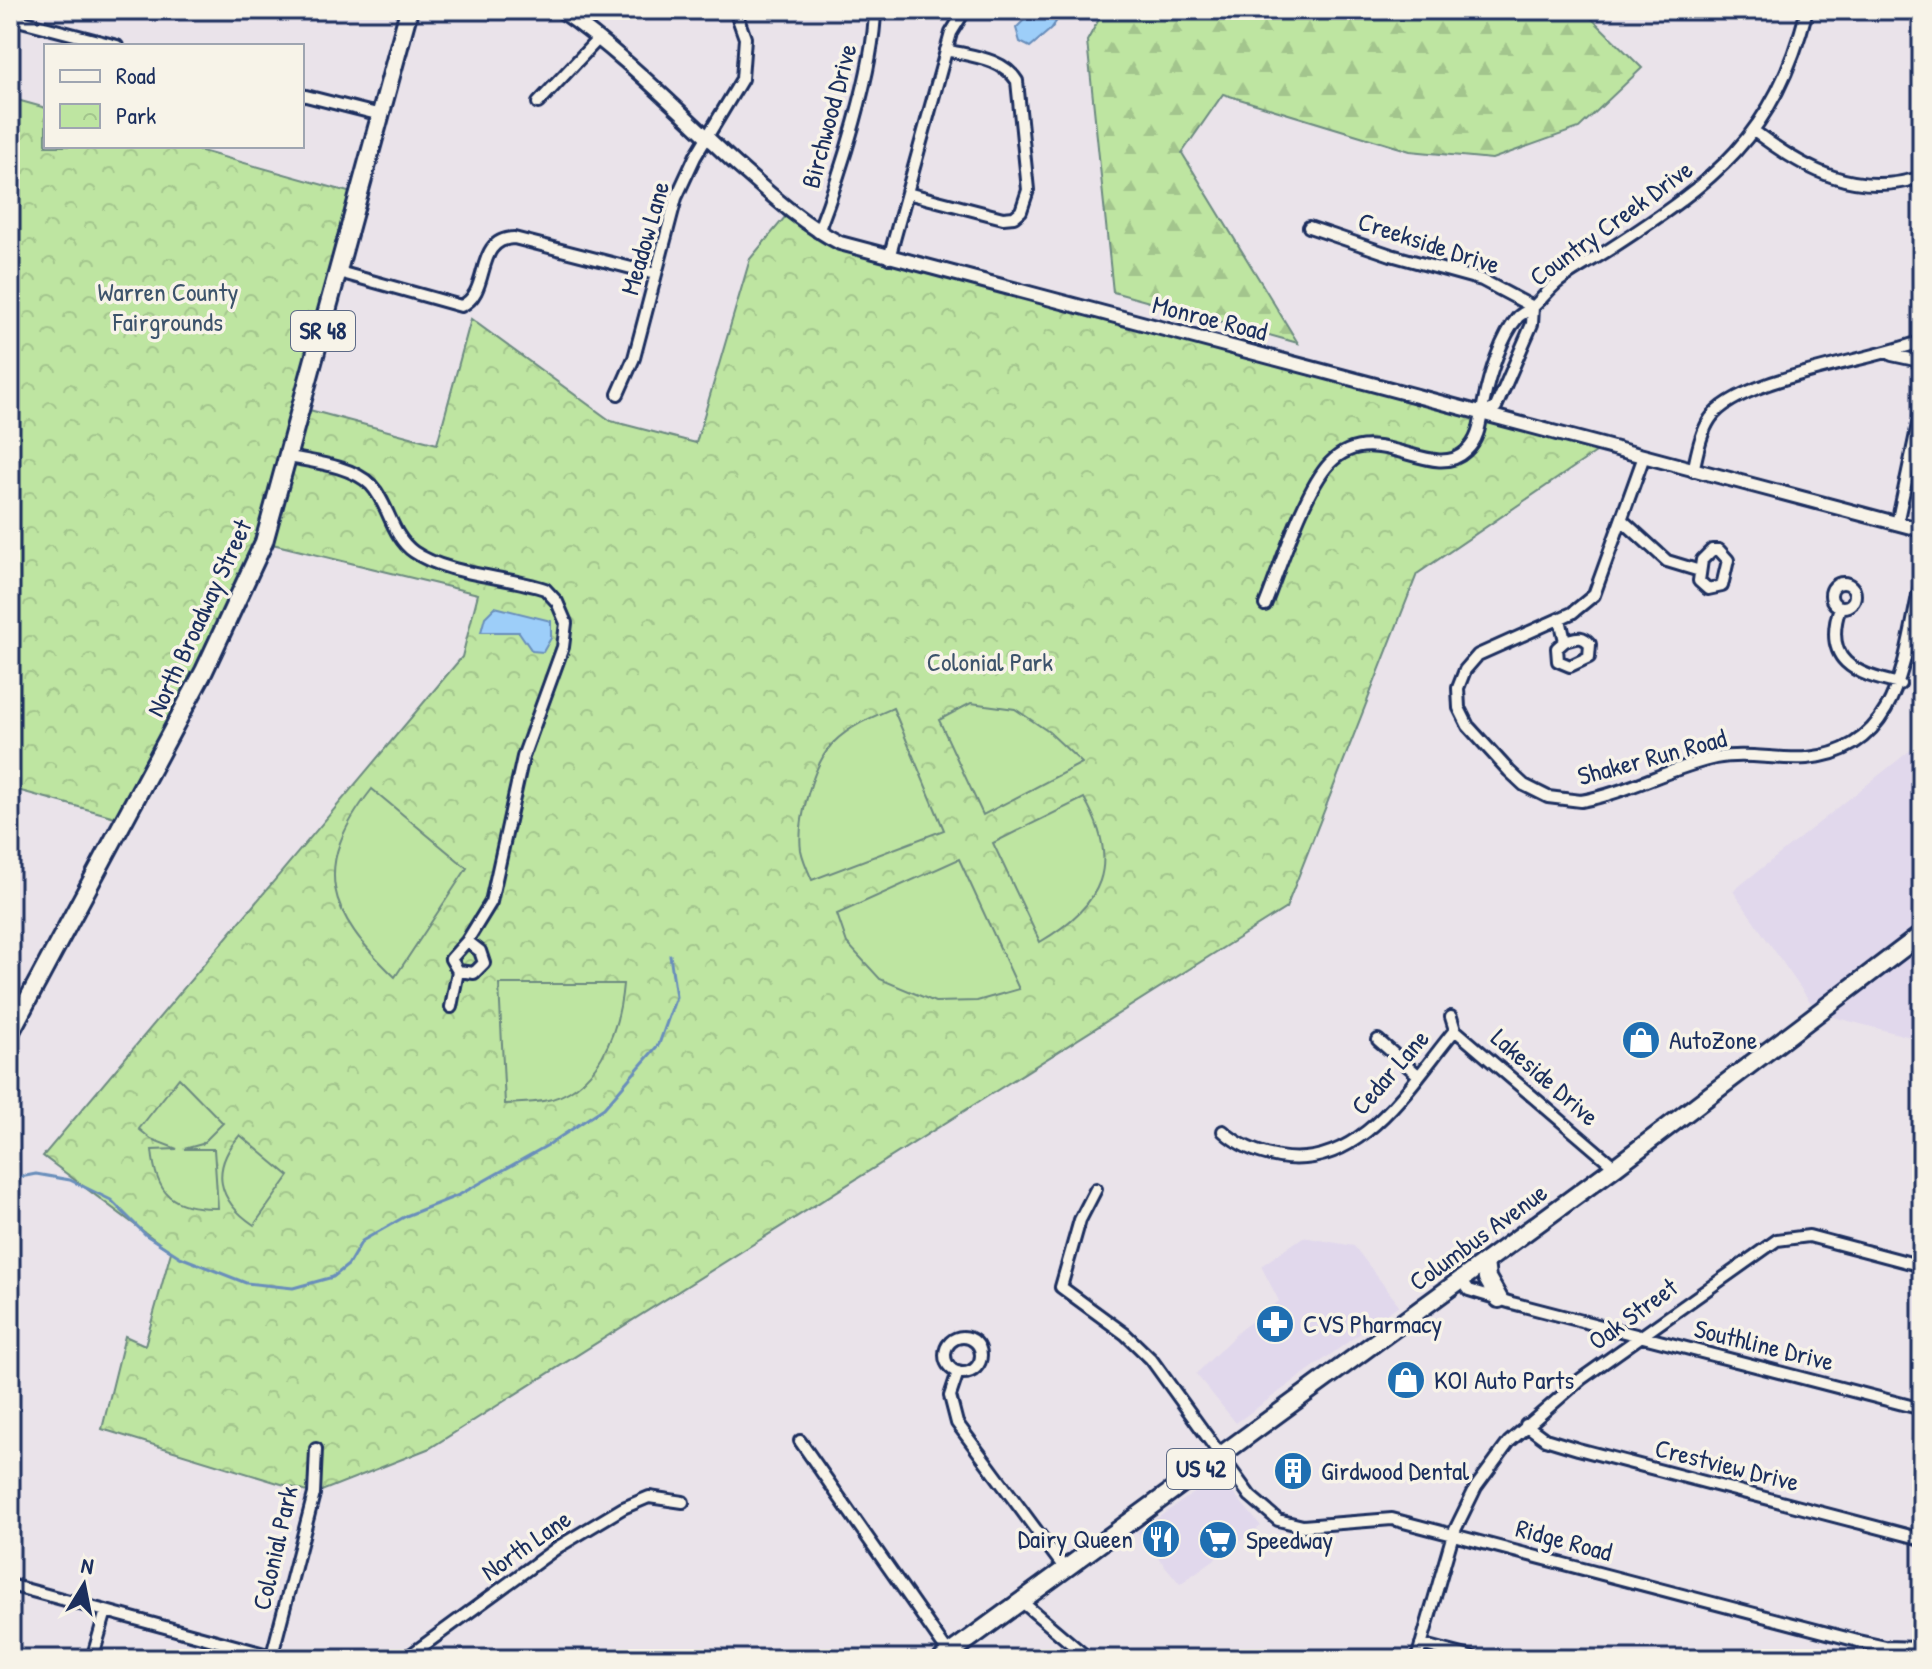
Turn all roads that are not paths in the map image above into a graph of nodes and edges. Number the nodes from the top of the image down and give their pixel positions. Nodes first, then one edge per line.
1 (409, 10) edge
2 (560, 10) edge
3 (735, 10) edge
4 (875, 10) edge
5 (965, 10) edge
6 (1807, 10) edge
7 (10, 18) edge
8 (598, 39) junction
9 (109, 44) edge
10 (946, 50) junction
11 (304, 96) edge
12 (538, 103) dead end
13 (381, 115) junction
14 (1754, 131) junction
15 (708, 138) junction
16 (1922, 177) edge
17 (907, 193) junction
18 (1309, 227) dead end
19 (818, 232) junction
20 (889, 258) junction
21 (339, 272) junction
22 (655, 274) junction
23 (1533, 307) junction
24 (1922, 341) edge
25 (1882, 356) junction
26 (1922, 368) edge
27 (618, 394) dead end
28 (1922, 405) edge
29 (1484, 415) junction
30 (289, 457) junction
31 (1643, 459) junction
32 (1693, 471) junction
33 (1622, 520) junction
34 (1897, 524) junction
35 (1922, 530) edge
36 (1700, 571) dead end
37 (1922, 578) edge
38 (1265, 605) dead end
39 (1840, 607) dead end
40 (1560, 619) junction
41 (1565, 641) dead end
42 (1900, 684) junction
43 (1922, 934) edge
44 (467, 941) junction
45 (458, 971) junction
46 (451, 1007) dead end
47 (1451, 1017) dead end
48 (1455, 1030) junction
49 (10, 1033) edge
50 (1378, 1040) dead end
51 (1418, 1075) junction
52 (1223, 1131) dead end
53 (1615, 1167) junction
54 (1096, 1189) dead end
55 (1485, 1262) junction
56 (1922, 1266) edge
57 (1461, 1279) junction
58 (1499, 1299) junction
59 (1639, 1337) junction
60 (958, 1372) dead end
61 (1922, 1409) edge
62 (1526, 1425) junction
63 (800, 1441) dead end
64 (316, 1449) dead end
65 (1220, 1455) junction
66 (683, 1502) dead end
67 (1453, 1534) junction
68 (1922, 1539) edge
69 (1065, 1569) junction
70 (10, 1585) edge
71 (1021, 1601) junction
72 (106, 1611) junction
73 (1421, 1644) junction
74 (1922, 1648) edge
75 (1922, 1655) edge
76 (946, 1656) edge
77 (412, 1657) edge
78 (275, 1658) edge
79 (92, 1659) edge
80 (1089, 1659) edge
81 (1417, 1659) edge
82 (1478, 1659) edge
83 (1911, 1659) edge

1 - 13 main road, North Broadway Street / SR 48
2 - 8 street, Monroe Road
3 - 15 street, Meadow Lane
4 - 19 street, Birchwood Drive
5 - 10 street
6 - 14 street, Country Creek Drive
7 - 9 street
8 - 12 street
8 - 15 street, Monroe Road
10 - 17 street
10 - 17 street
11 - 13 street
13 - 21 main road, North Broadway Street / SR 48
14 - 16 street
14 - 23 street, Country Creek Drive
15 - 19 street, Monroe Road
15 - 22 street, Meadow Lane
17 - 20 street
18 - 23 street, Creekside Drive
19 - 20 street, Monroe Road
20 - 29 street, Monroe Road
21 - 22 street
21 - 30 main road, North Broadway Street / SR 48
22 - 27 street, Meadow Lane
23 - 29 street, Country Creek Drive
24 - 25 street
25 - 26 street
25 - 32 street
28 - 34 street
29 - 31 street, Monroe Road
29 - 38 street, Country Creek Drive
30 - 44 street
30 - 49 main road, North Broadway Street / SR 48
31 - 32 street, Monroe Road
31 - 33 street, Shaker Run Road
32 - 34 street, Monroe Road
33 - 36 street
33 - 40 street, Shaker Run Road
34 - 35 street, Monroe Road
37 - 42 street, Shaker Run Road
39 - 42 street
40 - 41 street
40 - 42 street, Shaker Run Road
43 - 53 main road, Columbus Avenue / US 42
44 - 45 street
44 - 45 street
45 - 46 street
47 - 48 street, Lakeside Drive
48 - 51 street, Cedar Lane
48 - 53 street, Lakeside Drive
50 - 51 street
51 - 52 street, Cedar Lane
53 - 55 main road, Columbus Avenue / US 42
54 - 65 street, Ridge Road
55 - 57 main road, Columbus Avenue / US 42
55 - 58 main road
56 - 59 street, Oak Street
57 - 58 street, Southline Drive
57 - 65 main road, Columbus Avenue / US 42
58 - 59 street, Southline Drive
59 - 61 street, Southline Drive
59 - 62 street, Oak Street
60 - 69 street
62 - 67 street, Oak Street
62 - 68 street, Crestview Drive
63 - 76 street
64 - 78 street, Colonial Park
65 - 67 street, Ridge Road
65 - 69 main road, Columbus Avenue / US 42
66 - 77 street, North Lane
67 - 73 street, Oak Street
67 - 74 street, Ridge Road
69 - 71 main road, Columbus Avenue / US 42
70 - 72 street
71 - 76 main road, Columbus Avenue / US 42
71 - 80 street
72 - 78 street
72 - 79 street
73 - 81 street, Oak Street
73 - 82 street
75 - 83 street

